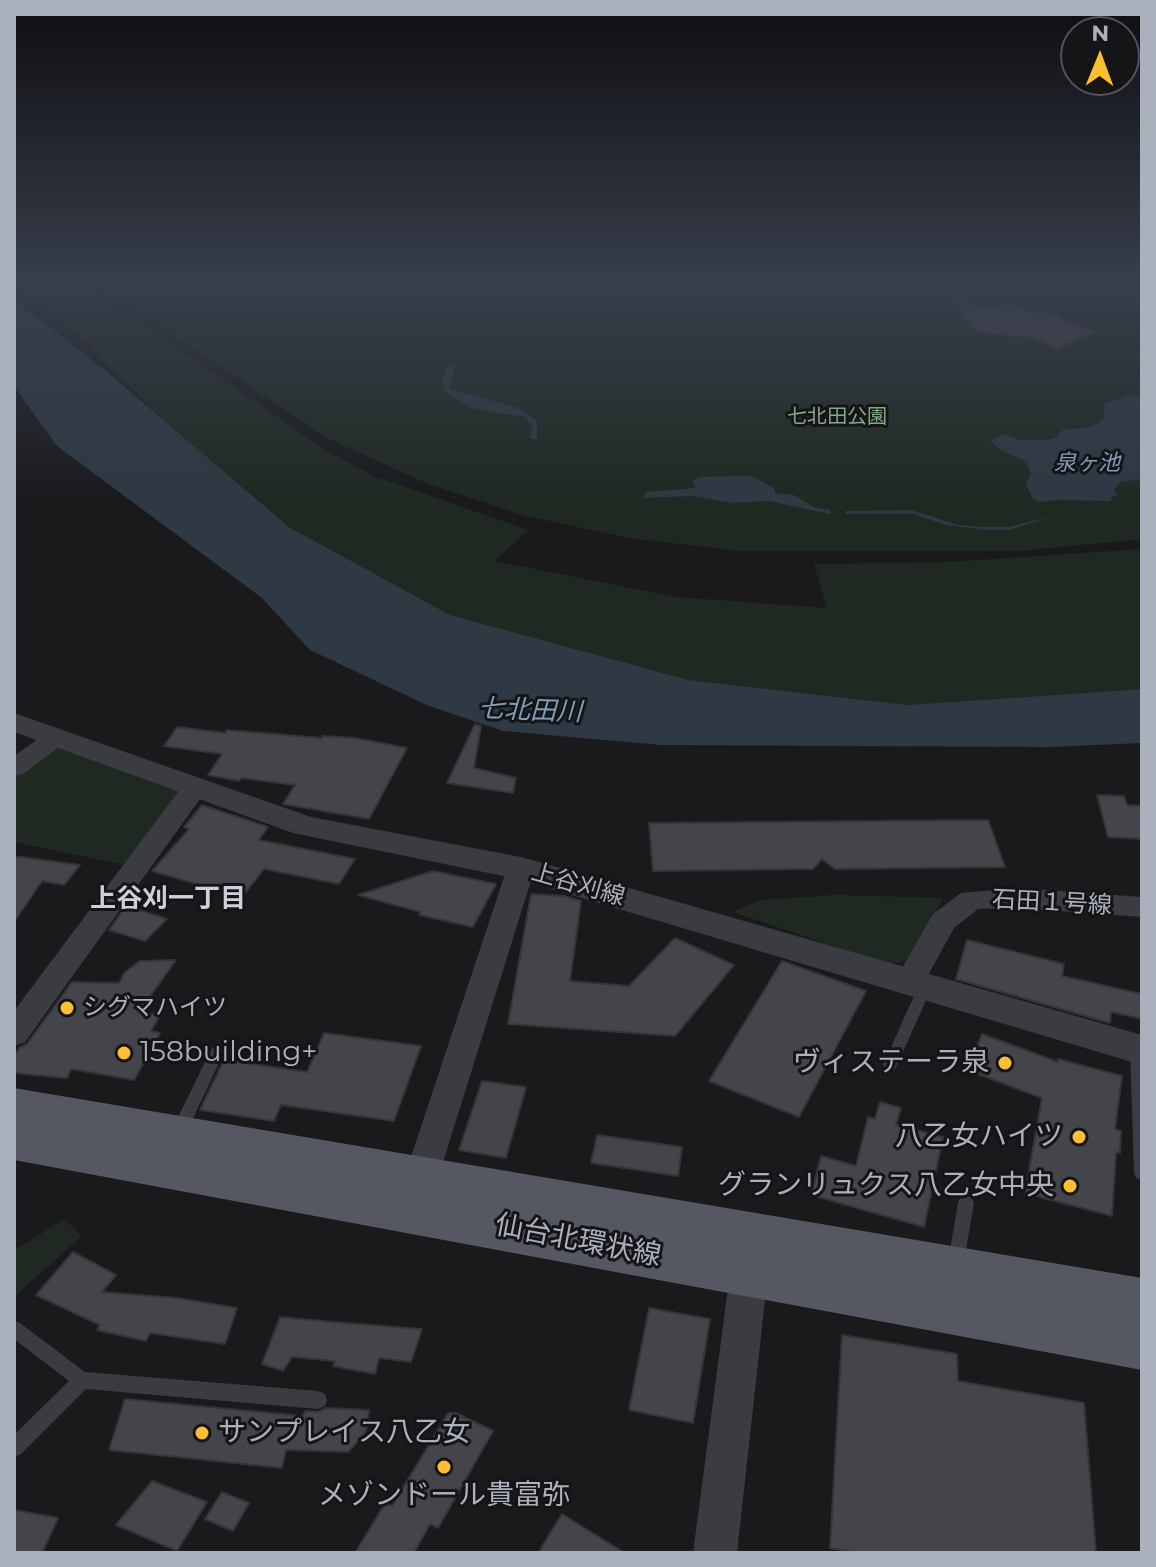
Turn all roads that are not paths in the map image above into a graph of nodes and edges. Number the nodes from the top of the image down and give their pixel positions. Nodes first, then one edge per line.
1 (14, 722) edge
2 (57, 737) junction
3 (14, 768) edge
4 (196, 786) junction
5 (521, 868) junction
6 (1142, 907) edge
7 (917, 984) junction
8 (14, 1034) edge
9 (1140, 1050) edge
10 (217, 1052) dead end
11 (890, 1065) dead end
12 (14, 1108) edge
13 (176, 1136) junction
14 (14, 1139) edge
15 (1142, 1173) edge
16 (421, 1178) junction
17 (966, 1203) dead end
18 (954, 1272) junction
19 (749, 1273) junction
20 (1142, 1304) edge
21 (14, 1329) edge
22 (1142, 1343) edge
23 (82, 1380) junction
24 (318, 1400) dead end
25 (14, 1448) edge
26 (715, 1553) edge

1 - 2 street, 上谷刈線
2 - 3 street
2 - 4 street, 上谷刈線
4 - 5 street, 上谷刈線
4 - 8 street
5 - 7 street, 上谷刈線
5 - 16 street
6 - 7 street, 石田１号線
7 - 9 street, 上谷刈線
7 - 11 lane
9 - 15 lane
10 - 13 lane
12 - 13 main road, 仙台北環状線
13 - 16 main road, 仙台北環状線
14 - 19 main road, 仙台北環状線
16 - 18 main road, 仙台北環状線
17 - 18 lane
18 - 20 main road, 仙台北環状線
19 - 22 main road, 仙台北環状線
19 - 26 street
21 - 23 lane
23 - 24 lane
23 - 25 lane

